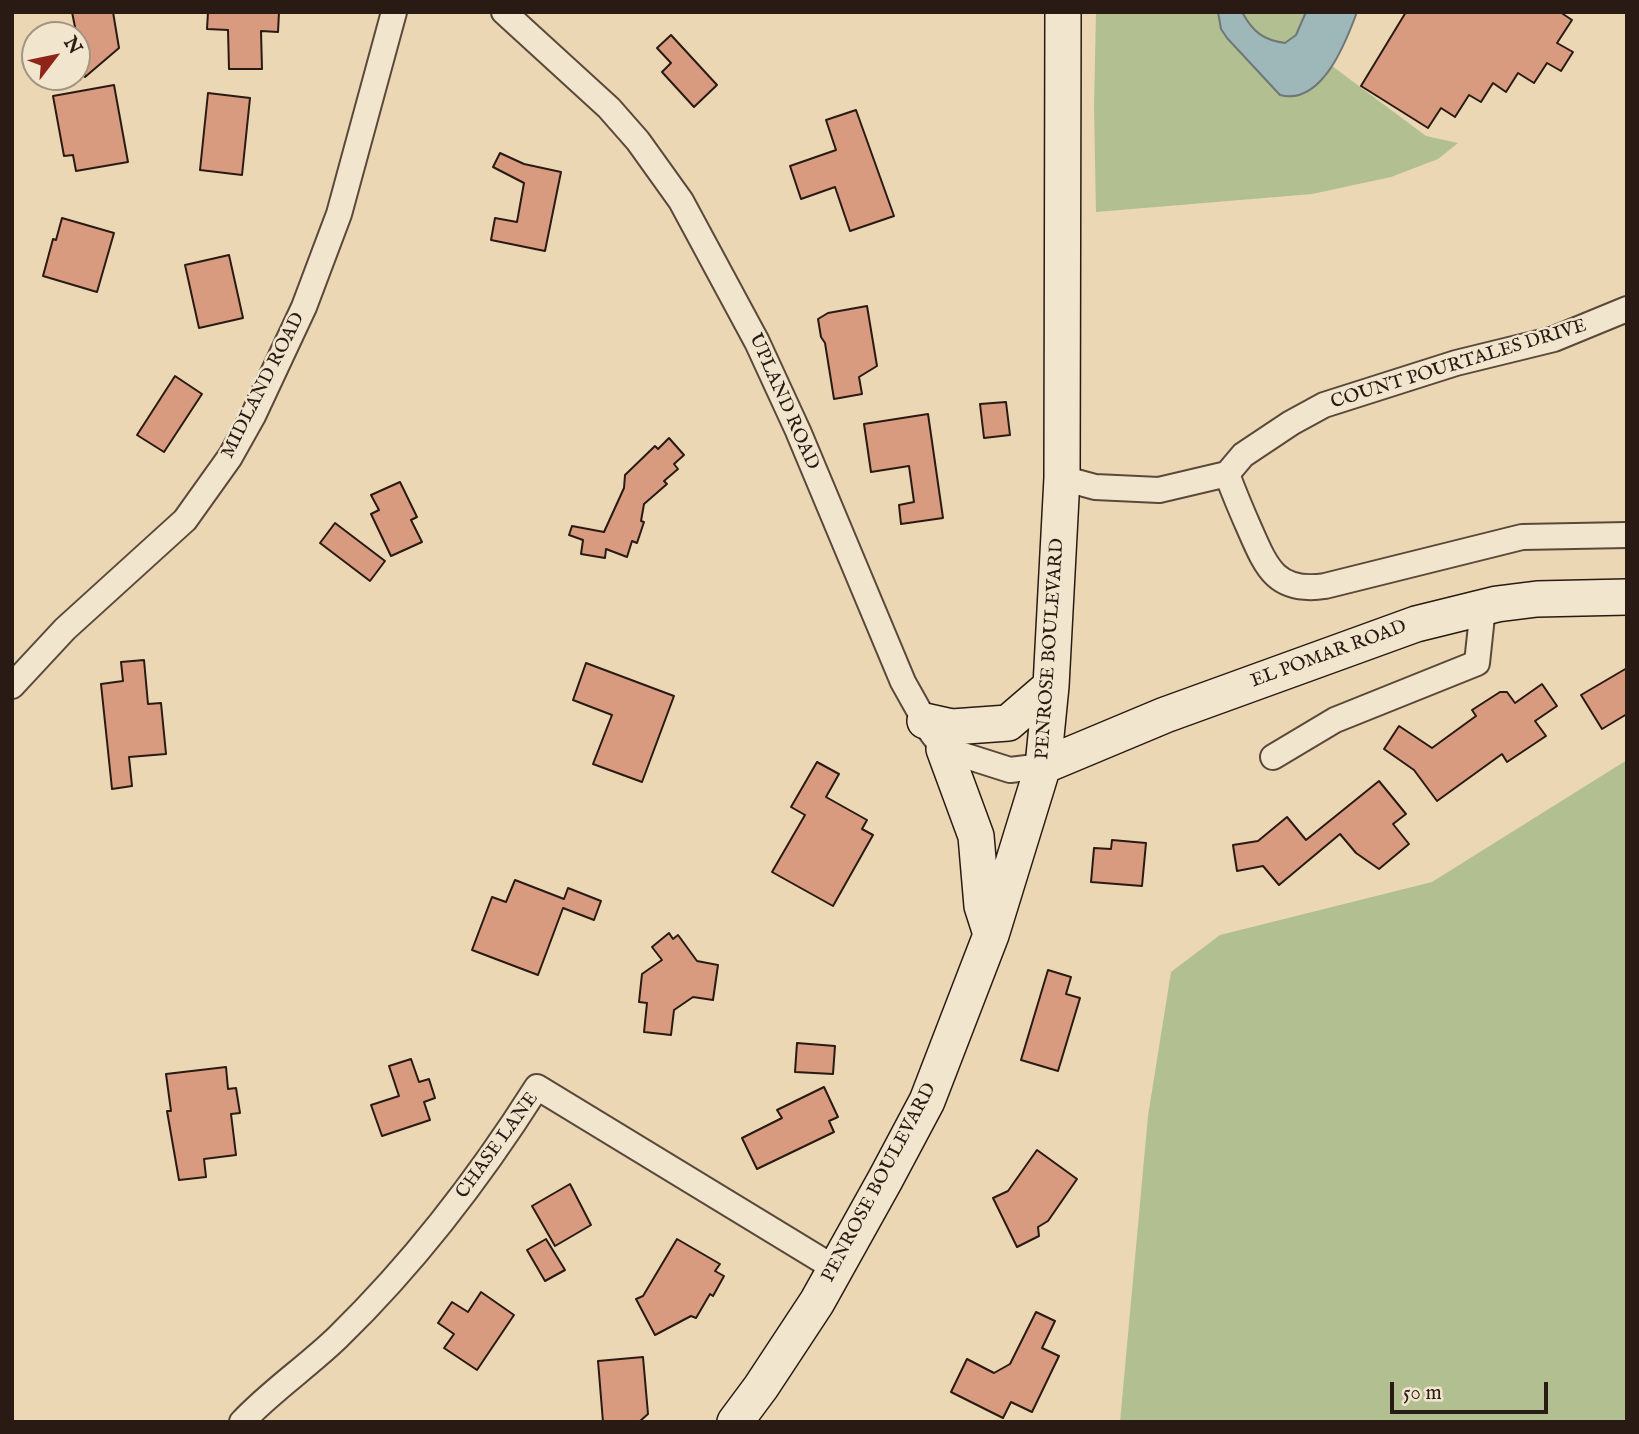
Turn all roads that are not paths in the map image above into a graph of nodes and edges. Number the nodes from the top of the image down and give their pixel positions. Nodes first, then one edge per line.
1 (394, 12) edge
2 (504, 12) edge
3 (1063, 12) edge
4 (1627, 309) edge
5 (1227, 474) junction
6 (1062, 478) junction
7 (1627, 536) edge
8 (1627, 597) edge
9 (1483, 607) junction
10 (12, 686) edge
11 (1051, 686) junction
12 (925, 721) junction
13 (944, 749) junction
14 (1273, 757) dead end
15 (1043, 766) junction
16 (991, 935) junction
17 (836, 1269) junction
18 (242, 1422) edge
19 (735, 1422) edge

1 - 10 street, MIDLAND ROAD
2 - 12 street, UPLAND ROAD
3 - 6 street, PENROSE BOULEVARD
4 - 5 street, COUNT POURTALES DRIVE
5 - 6 street
5 - 7 street
6 - 11 street, PENROSE BOULEVARD
8 - 9 street, EL POMAR ROAD
9 - 14 street
9 - 15 street, EL POMAR ROAD
11 - 12 street
11 - 15 street, PENROSE BOULEVARD
12 - 13 street, UPLAND ROAD
13 - 15 street
13 - 16 street
15 - 16 street, PENROSE BOULEVARD
16 - 17 street, PENROSE BOULEVARD
17 - 18 street, CHASE LANE
17 - 19 street, PENROSE BOULEVARD

